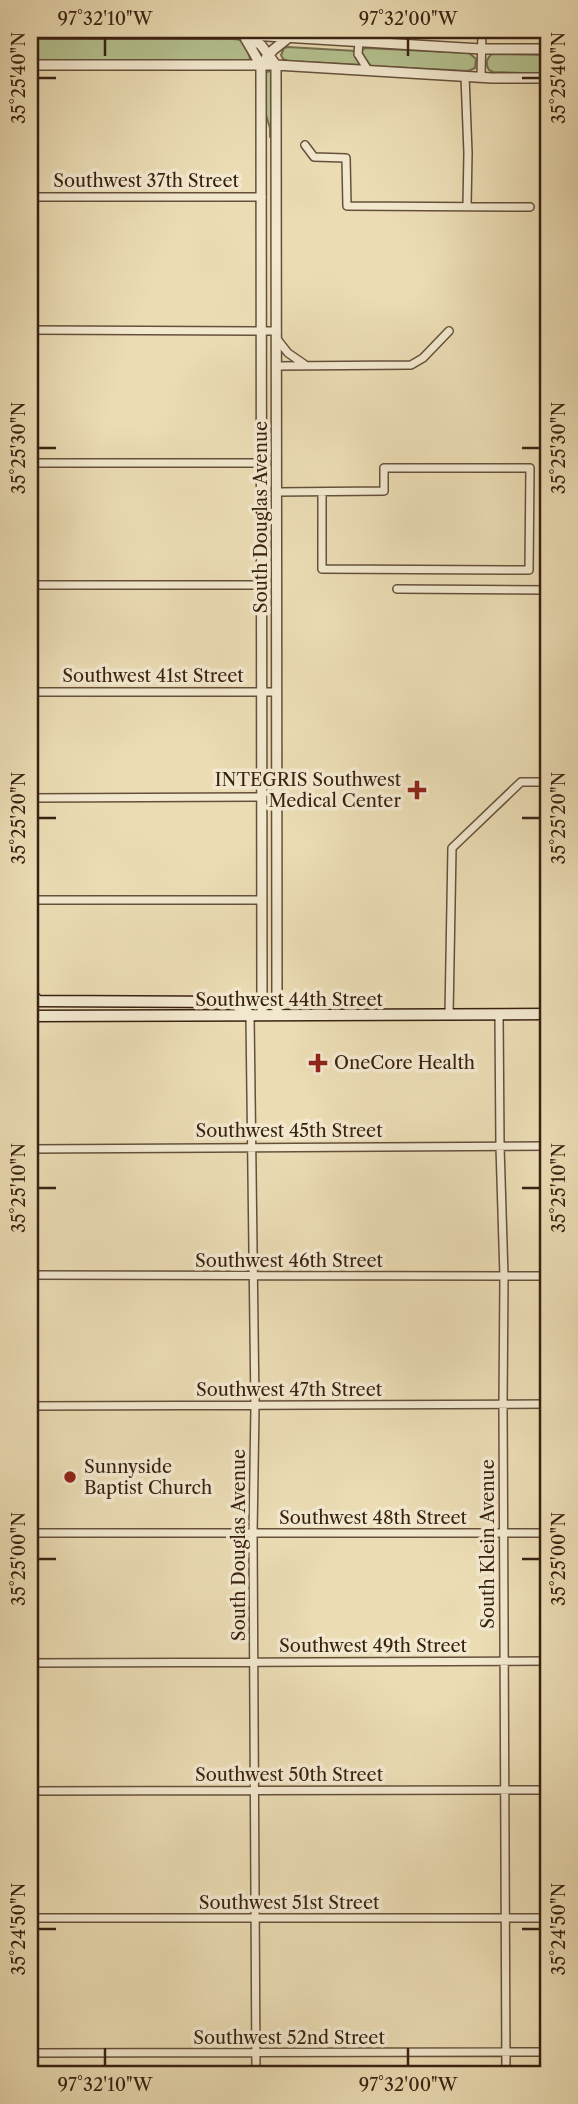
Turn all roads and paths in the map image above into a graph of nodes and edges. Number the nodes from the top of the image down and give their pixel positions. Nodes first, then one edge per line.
1 (360, 30) edge
2 (482, 30) edge
3 (242, 32) edge
4 (30, 34) edge
5 (288, 37) junction
6 (359, 42) junction
7 (481, 49) junction
8 (548, 49) edge
9 (269, 54) junction
10 (30, 65) edge
11 (261, 65) junction
12 (276, 65) junction
13 (368, 70) junction
14 (466, 76) junction
15 (481, 77) junction
16 (548, 78) edge
17 (262, 143) junction
18 (276, 143) junction
19 (305, 145) dead end
20 (30, 197) edge
21 (262, 197) junction
22 (467, 206) junction
23 (530, 206) dead end
24 (30, 330) edge
25 (262, 331) junction
26 (449, 331) dead end
27 (276, 335) junction
28 (308, 365) junction
29 (276, 366) junction
30 (30, 463) edge
31 (262, 463) junction
32 (277, 492) junction
33 (322, 492) junction
34 (30, 585) edge
35 (262, 585) junction
36 (397, 589) dead end
37 (548, 590) edge
38 (30, 692) edge
39 (262, 692) junction
40 (277, 692) junction
41 (548, 782) edge
42 (262, 797) junction
43 (30, 798) edge
44 (30, 900) edge
45 (262, 900) junction
46 (30, 971) edge
47 (499, 1014) junction
48 (548, 1014) edge
49 (449, 1015) junction
50 (30, 1016) edge
51 (250, 1016) junction
52 (262, 1016) junction
53 (277, 1016) junction
54 (500, 1146) junction
55 (548, 1146) edge
56 (251, 1147) junction
57 (30, 1149) edge
58 (30, 1275) edge
59 (548, 1276) edge
60 (254, 1277) junction
61 (504, 1277) junction
62 (503, 1404) junction
63 (548, 1404) edge
64 (30, 1406) edge
65 (255, 1406) junction
66 (30, 1533) edge
67 (548, 1533) edge
68 (253, 1534) junction
69 (504, 1534) junction
70 (504, 1661) junction
71 (548, 1661) edge
72 (30, 1663) edge
73 (254, 1663) junction
74 (548, 1790) edge
75 (30, 1791) edge
76 (255, 1791) junction
77 (505, 1791) junction
78 (30, 1917) edge
79 (504, 1918) junction
80 (548, 1918) edge
81 (257, 1919) junction
82 (548, 2052) edge
83 (30, 2053) edge
84 (256, 2053) junction
85 (506, 2053) junction
86 (256, 2074) edge
87 (506, 2074) edge

1 - 6 street
2 - 7 street
3 - 4 street
3 - 5 street
3 - 9 street
3 - 11 street, South Douglas Avenue
5 - 6 street
5 - 9 street
6 - 7 street
6 - 13 street
7 - 8 street
7 - 15 street
9 - 11 street
9 - 12 street
10 - 11 street
11 - 12 street
11 - 17 street, South Douglas Avenue
12 - 13 street
12 - 18 street, South Douglas Avenue
13 - 14 street
14 - 15 street
14 - 22 street
15 - 16 street
17 - 18 street
17 - 21 street, South Douglas Avenue
18 - 27 street, South Douglas Avenue
19 - 22 street
20 - 21 street, Southwest 37th Street
21 - 25 street, South Douglas Avenue
22 - 23 street
24 - 25 street
25 - 27 street
25 - 31 street, South Douglas Avenue
26 - 28 street
27 - 28 street
27 - 29 street, South Douglas Avenue
28 - 29 street
29 - 32 street, South Douglas Avenue
30 - 31 street
31 - 35 street, South Douglas Avenue
32 - 33 street
32 - 40 street, South Douglas Avenue
33 - 33 street
34 - 35 street
35 - 39 street, South Douglas Avenue
36 - 37 street
38 - 39 street, Southwest 41st Street
39 - 40 street, Southwest 41st Street
39 - 42 street, South Douglas Avenue
40 - 53 street, South Douglas Avenue
41 - 49 street
42 - 43 street
42 - 45 street, South Douglas Avenue
44 - 45 street
45 - 52 street, South Douglas Avenue
46 - 51 main road
47 - 48 main road, Southwest 44th Street
47 - 49 main road, Southwest 44th Street
47 - 54 street, South Klein Avenue
49 - 53 main road, Southwest 44th Street
50 - 51 main road, Southwest 44th Street
51 - 52 main road, Southwest 44th Street
51 - 56 street, South Douglas Avenue
52 - 53 main road, Southwest 44th Street
54 - 55 street, Southwest 45th Street
54 - 56 street, Southwest 45th Street
54 - 61 street, South Klein Avenue
56 - 57 street, Southwest 45th Street
56 - 60 street, South Douglas Avenue
58 - 60 street, Southwest 46th Street
59 - 61 street, Southwest 46th Street
60 - 61 street, Southwest 46th Street
60 - 65 street, South Douglas Avenue
61 - 62 street, South Klein Avenue
62 - 63 street, Southwest 47th Street
62 - 65 street, Southwest 47th Street
62 - 69 street, South Klein Avenue
64 - 65 street, Southwest 47th Street
65 - 68 street, South Douglas Avenue
66 - 68 street, Southwest 48th Street
67 - 69 street, Southwest 48th Street
68 - 69 street, Southwest 48th Street
68 - 73 street, South Douglas Avenue
69 - 70 street, South Klein Avenue
70 - 71 street, Southwest 49th Street
70 - 73 street, Southwest 49th Street
70 - 77 street, South Klein Avenue
72 - 73 street, Southwest 49th Street
73 - 76 street, South Douglas Avenue
74 - 77 street, Southwest 50th Street
75 - 76 street, Southwest 50th Street
76 - 77 street, Southwest 50th Street
76 - 81 street, South Douglas Avenue
77 - 79 street, South Klein Avenue
78 - 81 street, Southwest 51st Street
79 - 80 street, Southwest 51st Street
79 - 81 street, Southwest 51st Street
79 - 85 street, South Klein Avenue
81 - 84 street, South Douglas Avenue
82 - 85 street, Southwest 52nd Street
83 - 84 street, Southwest 52nd Street
84 - 85 street, Southwest 52nd Street
84 - 86 street, South Douglas Avenue
85 - 87 street, South Klein Avenue

